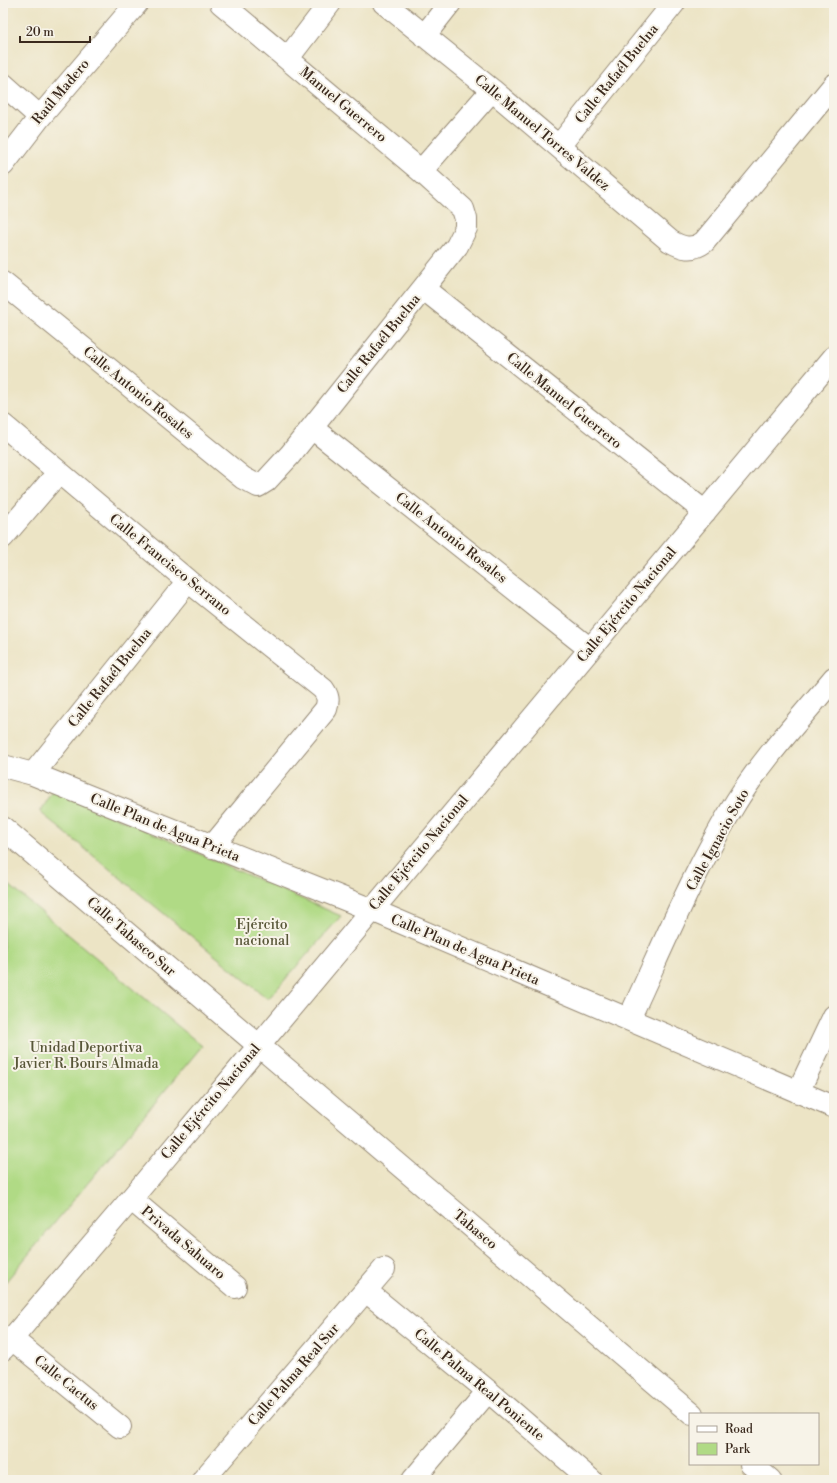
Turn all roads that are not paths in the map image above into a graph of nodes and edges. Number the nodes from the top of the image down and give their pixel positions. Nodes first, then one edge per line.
1 (137, 3) edge
2 (221, 3) edge
3 (330, 3) edge
4 (384, 3) edge
5 (450, 3) edge
6 (674, 3) edge
7 (424, 36) junction
8 (288, 58) junction
9 (3, 84) edge
10 (834, 85) edge
11 (492, 90) junction
12 (40, 117) junction
13 (559, 146) junction
14 (3, 165) edge
15 (421, 171) junction
16 (463, 209) joint
17 (3, 283) edge
18 (424, 289) junction
19 (834, 357) edge
20 (3, 425) edge
21 (312, 428) junction
22 (58, 473) junction
23 (275, 473) joint
24 (704, 512) junction
25 (3, 537) edge
26 (188, 581) junction
27 (590, 648) junction
28 (834, 678) edge
29 (3, 766) edge
30 (33, 774) junction
31 (3, 828) edge
32 (212, 847) junction
33 (372, 910) junction
34 (834, 1016) edge
35 (629, 1019) junction
36 (258, 1046) junction
37 (798, 1092) junction
38 (834, 1107) edge
39 (131, 1199) junction
40 (384, 1268) dead end
41 (235, 1287) dead end
42 (366, 1291) junction
43 (7, 1344) edge
44 (488, 1390) junction
45 (691, 1413) edge
46 (120, 1427) dead end
47 (752, 1465) edge
48 (203, 1480) edge
49 (413, 1480) edge
50 (591, 1480) edge
51 (770, 1480) edge

1 - 12 street, Raúl Madero
2 - 8 street, Manuel Guerrero
3 - 8 street
4 - 7 street, Calle Manuel Torres Valdez
5 - 7 street
6 - 13 street, Calle Rafaél Buelna
7 - 11 street, Calle Manuel Torres Valdez
8 - 15 street, Manuel Guerrero
9 - 12 street
10 - 13 street, Calle Manuel Torres Valdez
11 - 13 street, Calle Manuel Torres Valdez
11 - 15 street
12 - 14 street, Raúl Madero
15 - 16 street, Manuel Guerrero
16 - 18 street, Calle Rafaél Buelna
17 - 23 street, Calle Antonio Rosales
18 - 21 street, Calle Rafaél Buelna
18 - 24 street, Calle Manuel Guerrero
19 - 24 street, Calle Ejército Nacional
20 - 22 street, Calle Francisco Serrano
21 - 23 street, Calle Rafaél Buelna
21 - 27 street, Calle Antonio Rosales
22 - 25 street
22 - 26 street, Calle Francisco Serrano
24 - 27 street, Calle Ejército Nacional
26 - 30 street, Calle Rafaél Buelna
26 - 32 street, Calle Francisco Serrano
27 - 33 street, Calle Ejército Nacional
28 - 35 street, Calle Ignacio Soto
29 - 30 street, Calle Plan de Agua Prieta
30 - 32 street, Calle Plan de Agua Prieta
31 - 36 street, Calle Tabasco Sur
32 - 33 street, Calle Plan de Agua Prieta
33 - 35 street, Calle Plan de Agua Prieta
33 - 36 street, Calle Ejército Nacional
34 - 37 street
35 - 37 street, Calle Plan de Agua Prieta
36 - 39 street, Calle Ejército Nacional
36 - 45 street, Tabasco
37 - 38 street, Calle Plan de Agua Prieta
39 - 41 street, Privada Sahuaro
39 - 43 street, Calle Ejército Nacional
40 - 42 street, Calle Palma Real Sur
42 - 44 street, Calle Palma Real Poniente
42 - 48 street, Calle Palma Real Sur
43 - 46 street, Calle Cactus
44 - 49 street
44 - 50 street, Calle Palma Real Poniente
47 - 51 street

